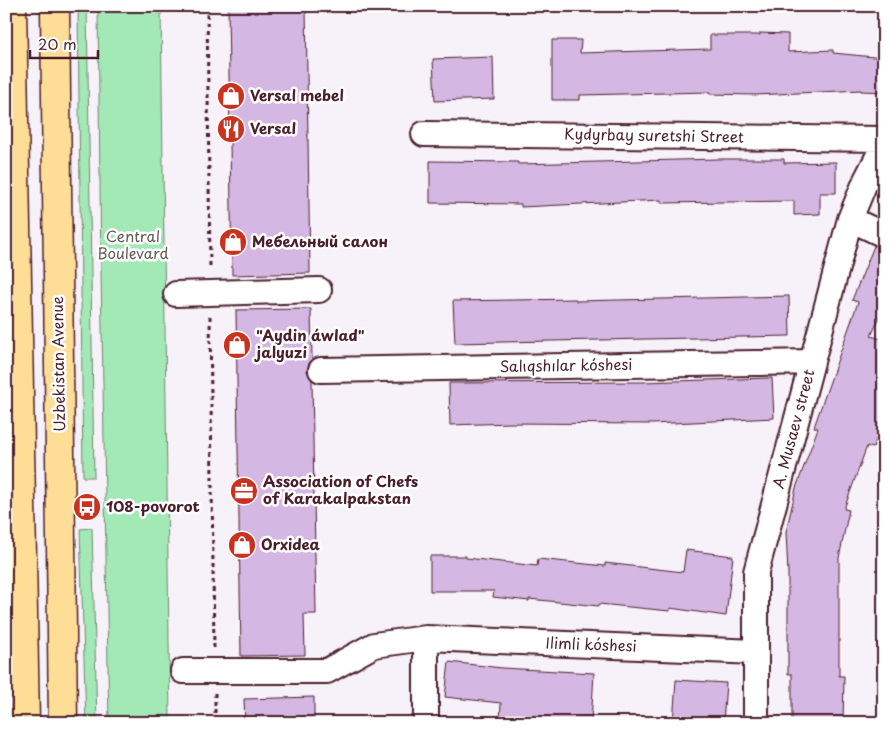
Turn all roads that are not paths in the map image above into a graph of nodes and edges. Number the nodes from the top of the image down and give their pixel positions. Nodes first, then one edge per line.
1 (12, 6) edge
2 (55, 6) edge
3 (424, 134) dead end
4 (884, 139) edge
5 (10, 144) edge
6 (884, 145) edge
7 (850, 219) junction
8 (884, 236) edge
9 (319, 290) dead end
10 (176, 294) dead end
11 (812, 362) junction
12 (321, 370) dead end
13 (426, 638) junction
14 (756, 652) junction
15 (182, 671) dead end
16 (25, 723) edge
17 (63, 723) edge
18 (426, 723) edge
19 (756, 723) edge

1 - 5 main road
2 - 17 main road, Uzbekistan Avenue
3 - 4 street, Kydyrbay suretshi Street
5 - 16 main road
6 - 7 street, A. Musaev street
7 - 8 street
7 - 11 street, A. Musaev street
9 - 10 street
11 - 12 street, Salıqshılar kóshesi
11 - 14 street, A. Musaev street
13 - 14 street, Ilimli kóshesi
13 - 15 street, Ilimli kóshesi
13 - 18 street
14 - 19 street, A. Musaev street

